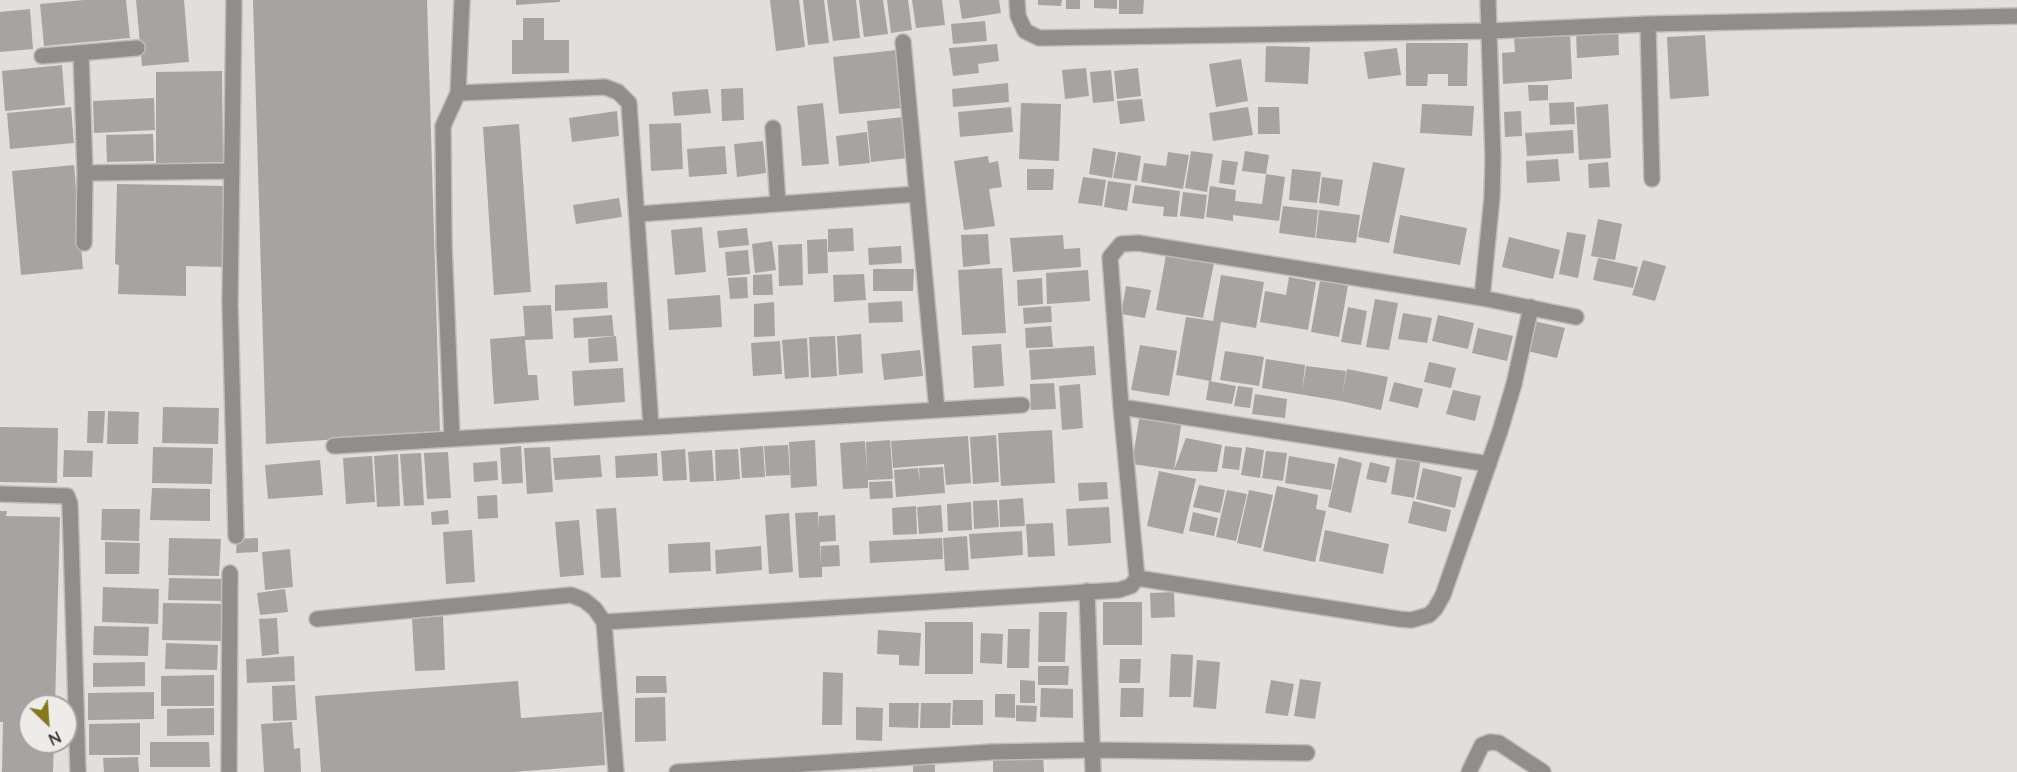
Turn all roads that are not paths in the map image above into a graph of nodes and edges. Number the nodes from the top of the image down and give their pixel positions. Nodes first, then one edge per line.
1 (234, 0) edge
2 (462, 0) edge
3 (1017, 0) edge
4 (1488, 0) edge
5 (2017, 16) edge
6 (1648, 24) junction
7 (1490, 31) junction
8 (903, 42) dead end
9 (137, 48) dead end
10 (81, 53) junction
11 (42, 56) dead end
12 (458, 93) junction
13 (773, 128) dead end
14 (232, 171) junction
15 (85, 173) junction
16 (1652, 179) dead end
17 (917, 194) junction
18 (778, 204) junction
19 (638, 214) junction
20 (84, 243) dead end
21 (1482, 298) junction
22 (1531, 307) junction
23 (1576, 316) dead end
24 (1022, 405) dead end
25 (1121, 407) junction
26 (937, 410) junction
27 (651, 426) junction
28 (452, 438) junction
29 (334, 446) dead end
30 (1489, 464) junction
31 (0, 494) edge
32 (236, 536) dead end
33 (230, 573) dead end
34 (1137, 578) junction
35 (1087, 591) junction
36 (316, 619) dead end
37 (604, 622) junction
38 (1093, 750) junction
39 (1307, 753) dead end
40 (78, 772) edge
41 (229, 772) edge
42 (616, 772) edge
43 (677, 772) edge
44 (1093, 772) edge
45 (1468, 772) edge
46 (1543, 772) edge

1 - 14 street
2 - 12 street
3 - 7 street
4 - 7 street
5 - 6 street
6 - 7 street
6 - 16 street
7 - 21 street
8 - 17 street
9 - 10 street
10 - 11 street
10 - 15 street
12 - 19 street
12 - 28 street
13 - 18 street
14 - 15 street
14 - 32 street
15 - 20 street
17 - 18 street
17 - 26 street
18 - 19 street
19 - 27 street
21 - 22 street
21 - 25 street
22 - 23 street
22 - 30 street
24 - 26 street
25 - 30 street
25 - 34 street
26 - 27 street
27 - 28 street
28 - 29 street
30 - 34 street
31 - 40 street
33 - 41 street
34 - 35 street
35 - 37 street
35 - 38 street
36 - 37 street
37 - 42 street
38 - 39 street
38 - 43 street
38 - 44 street
45 - 46 street

